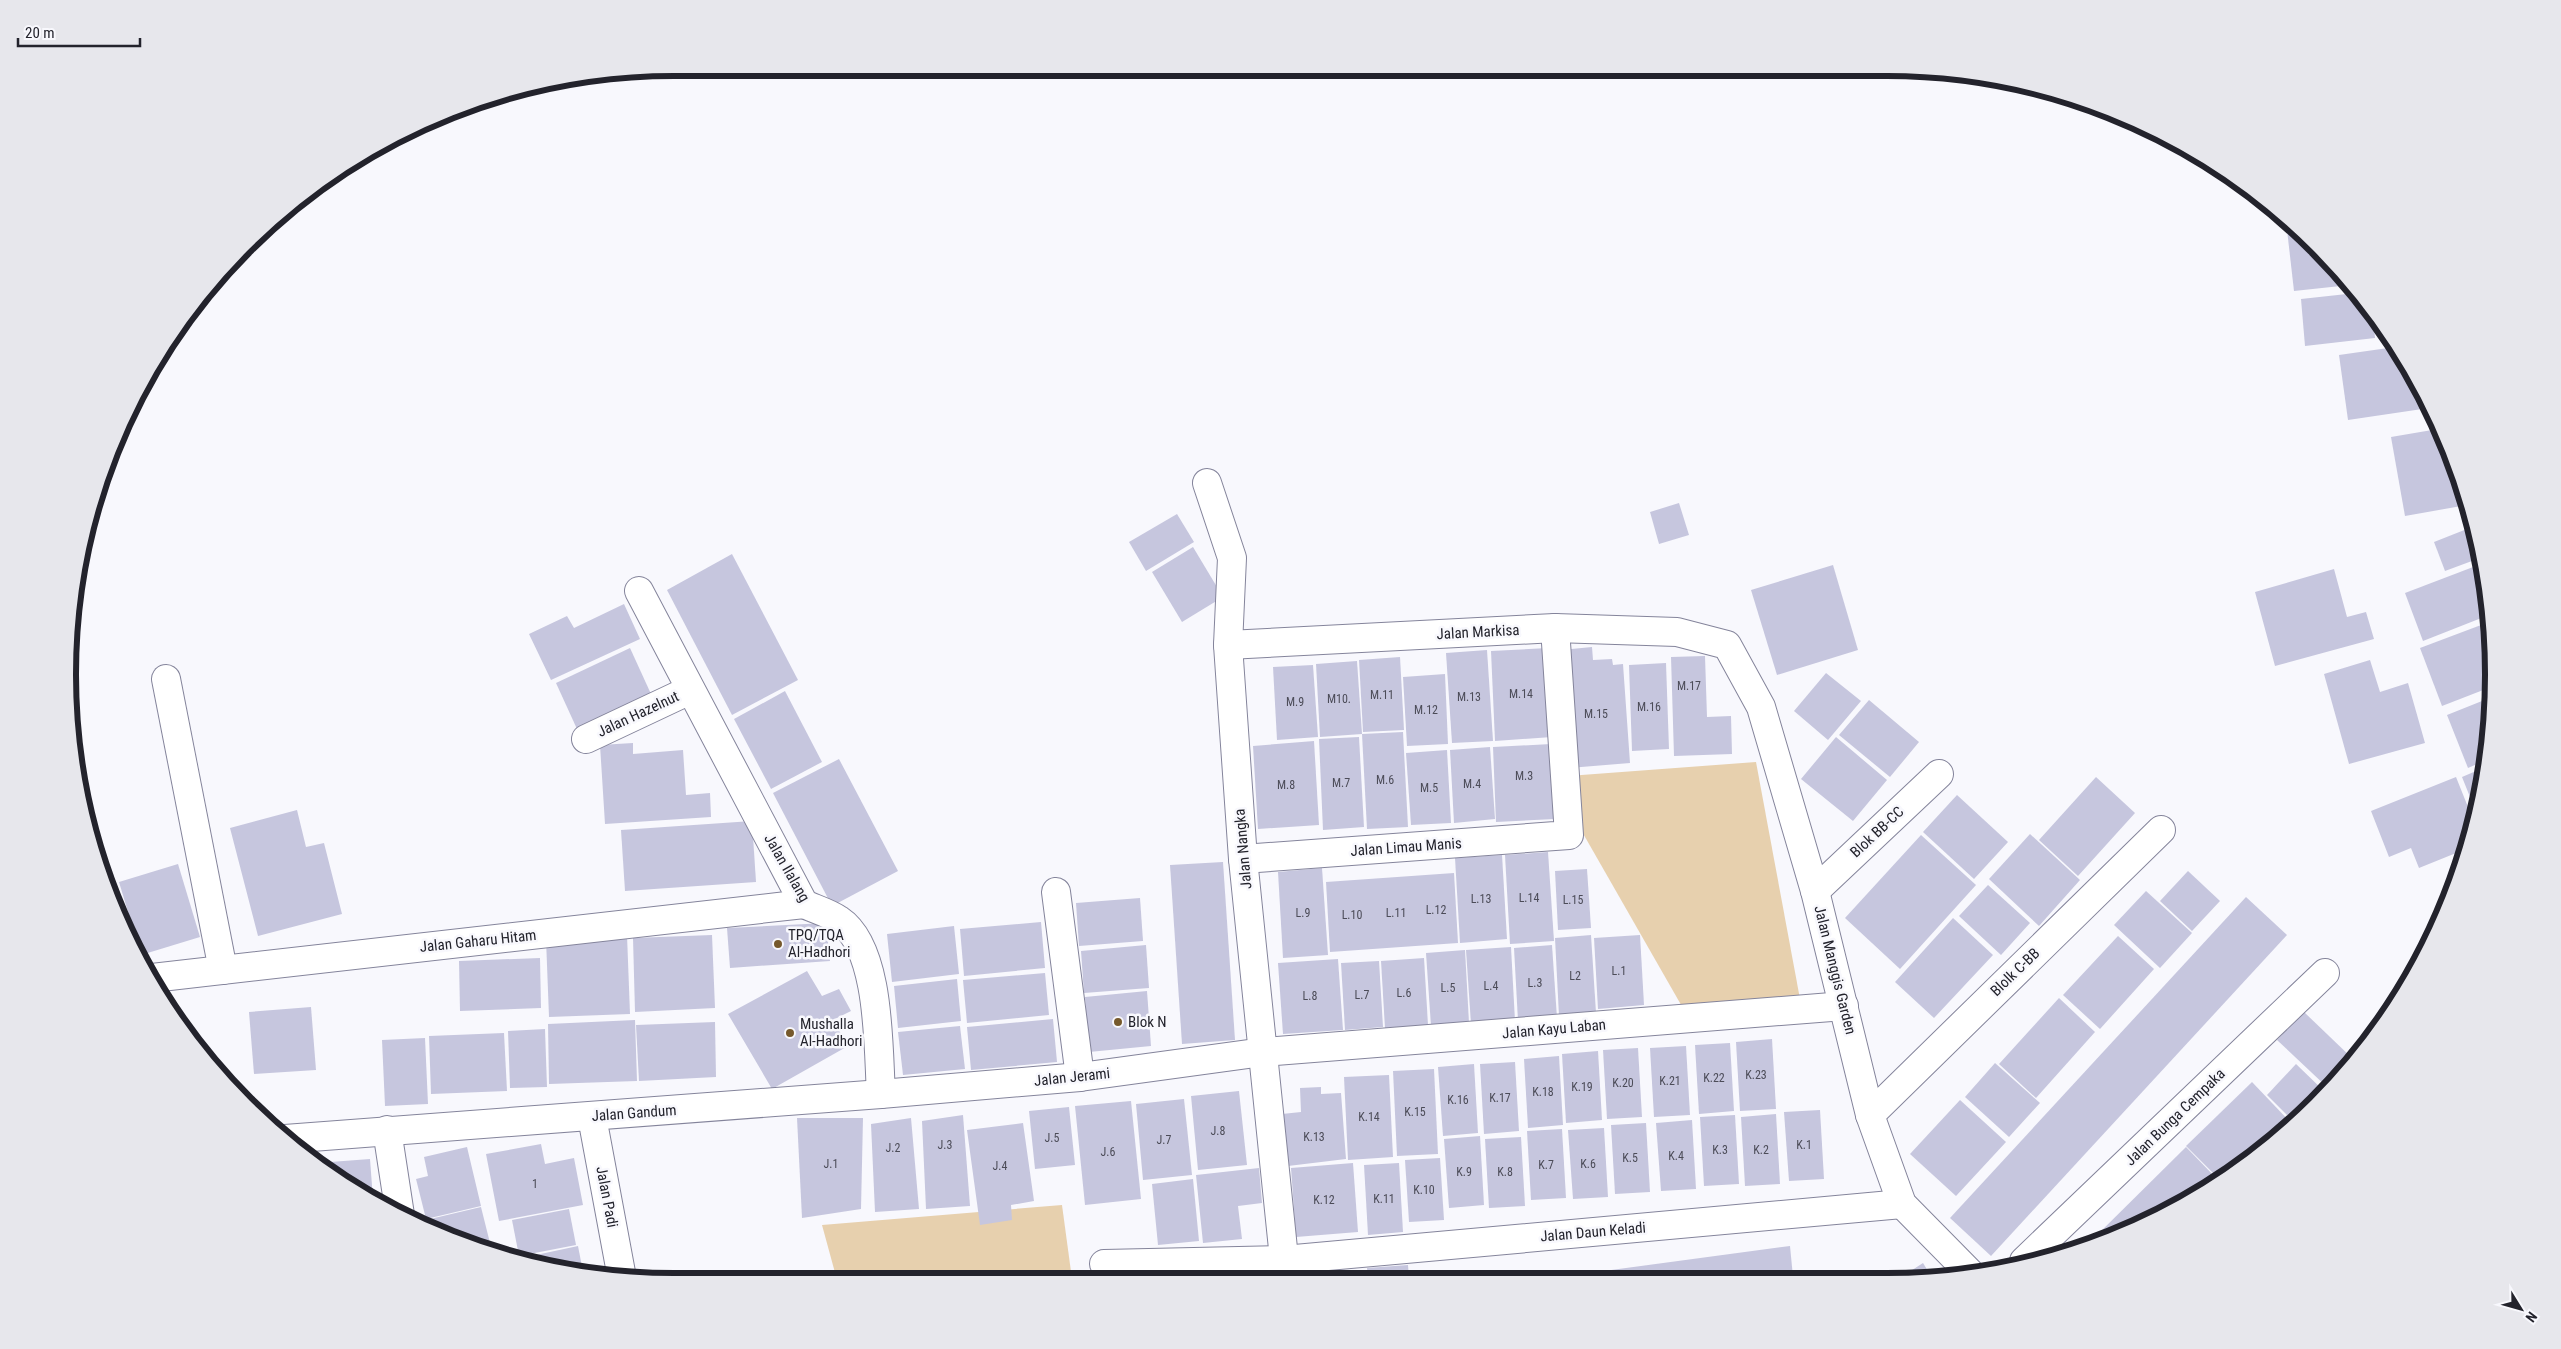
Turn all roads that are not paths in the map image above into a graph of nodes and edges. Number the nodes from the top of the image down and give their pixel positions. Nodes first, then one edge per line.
1 (1208, 483) dead end
2 (639, 591) dead end
3 (1555, 628) junction
4 (1228, 645) junction
5 (1727, 645) joint
6 (166, 679) dead end
7 (690, 690) junction
8 (586, 738) dead end
9 (1939, 774) dead end
10 (2161, 830) dead end
11 (1243, 859) junction
12 (1815, 890) junction
13 (1056, 892) dead end
14 (804, 904) junction
15 (223, 970) junction
16 (2325, 973) dead end
17 (158, 977) edge
18 (1844, 1006) junction
19 (1263, 1052) junction
20 (1080, 1077) junction
21 (881, 1094) junction
22 (1870, 1115) junction
23 (592, 1117) junction
24 (387, 1130) junction
25 (297, 1138) edge
26 (1902, 1204) junction
27 (398, 1205) edge
28 (2031, 1254) edge
29 (1104, 1264) dead end
30 (1965, 1268) edge
31 (1285, 1269) edge
32 (620, 1270) edge

1 - 4 street, Jalan Nangka
2 - 7 street, Jalan Ilalang
3 - 4 street, Jalan Markisa
3 - 5 street, Jalan Markisa
3 - 11 street, Jalan Limau Manis
4 - 11 street, Jalan Nangka
5 - 12 street, Jalan Manggis Garden
6 - 15 street
7 - 8 street, Jalan Hazelnut
7 - 14 street, Jalan Ilalang
9 - 12 street, Blok BB-CC
10 - 22 street, Blolk C-BB
11 - 19 street, Jalan Nangka
12 - 18 street, Jalan Manggis Garden
13 - 20 street
14 - 15 street, Jalan Gaharu Hitam
14 - 21 street, Jalan Ilalang
15 - 17 street, Jalan Gaharu Hitam
16 - 28 street, Jalan Bunga Cempaka
18 - 19 street, Jalan Kayu Laban
18 - 22 street, Jalan Manggis Garden
19 - 20 street, Jalan Jerami
19 - 31 street, Jalan Nangka
20 - 21 street, Jalan Jerami
21 - 23 street, Jalan Gandum
22 - 26 street, Jalan Manggis Garden
23 - 24 street, Jalan Gandum
23 - 32 street, Jalan Padi
24 - 25 street, Jalan Gandum
24 - 27 street
26 - 30 street, Jalan Manggis Garden
26 - 31 street, Jalan Daun Keladi
29 - 31 street, Jalan Daun Keladi

